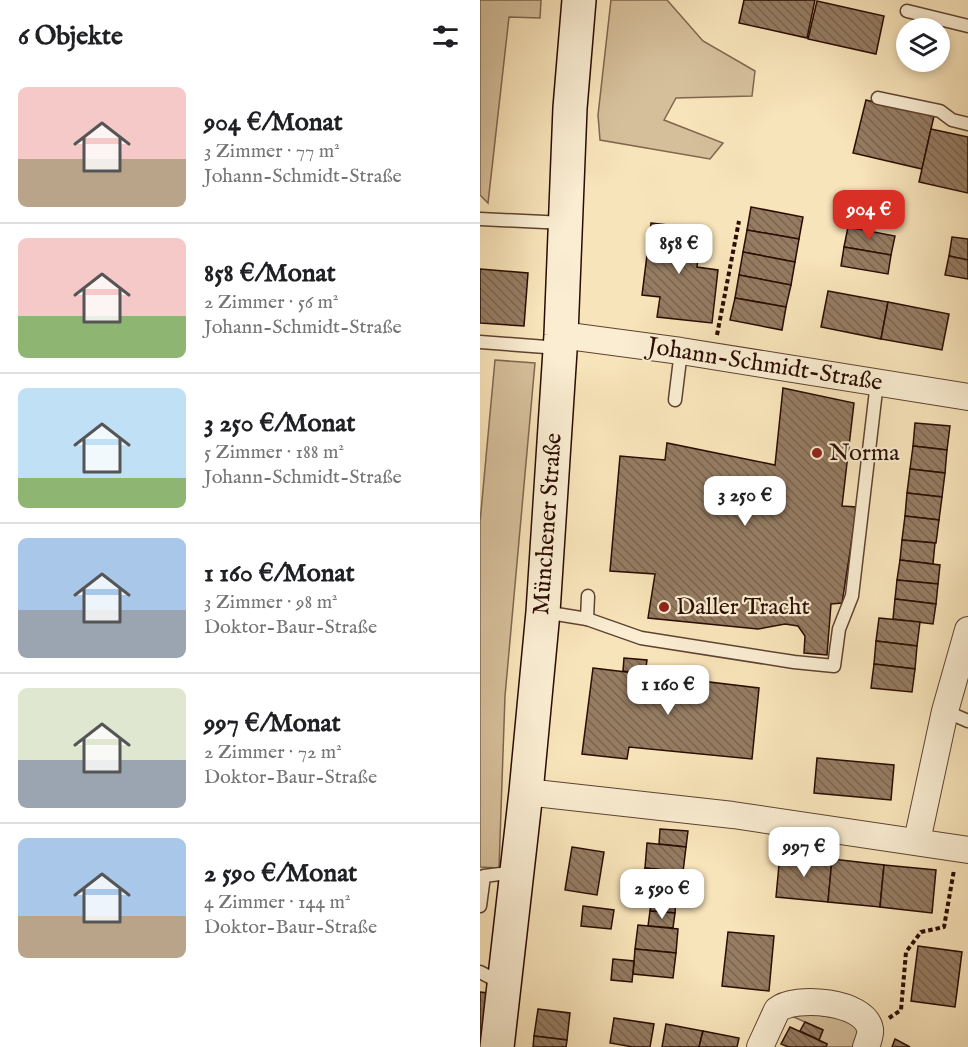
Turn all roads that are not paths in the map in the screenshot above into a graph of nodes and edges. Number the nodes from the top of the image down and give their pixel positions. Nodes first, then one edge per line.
1 (579, 0) edge
2 (908, 11) dead end
3 (968, 26) edge
4 (878, 98) dead end
5 (968, 124) edge
6 (480, 219) edge
7 (566, 223) junction
8 (480, 342) edge
9 (561, 342) junction
10 (681, 351) junction
11 (876, 382) junction
12 (968, 397) edge
13 (675, 400) dead end
14 (588, 596) dead end
15 (543, 612) junction
16 (587, 619) junction
17 (968, 630) edge
18 (957, 716) edge
19 (526, 792) junction
20 (917, 841) junction
21 (963, 849) edge
22 (517, 872) junction
23 (480, 906) edge
24 (492, 978) edge
25 (868, 1037) edge
26 (497, 1047) edge
27 (760, 1047) edge

1 - 7 main road, Münchener Straße
2 - 3 lane
4 - 5 lane
6 - 7 lane
7 - 9 main road, Münchener Straße
8 - 9 lane
9 - 10 street, Johann-Schmidt-Straße
9 - 15 main road, Münchener Straße
10 - 11 street, Johann-Schmidt-Straße
10 - 13 lane
11 - 12 street, Johann-Schmidt-Straße
11 - 16 lane
14 - 16 lane
15 - 16 lane
15 - 19 main road, Münchener Straße
17 - 18 street
18 - 20 street
19 - 20 street
19 - 22 main road, Münchener Straße
20 - 21 street
22 - 23 lane
22 - 24 main road, Münchener Straße
24 - 26 main road, Münchener Straße
25 - 27 street

